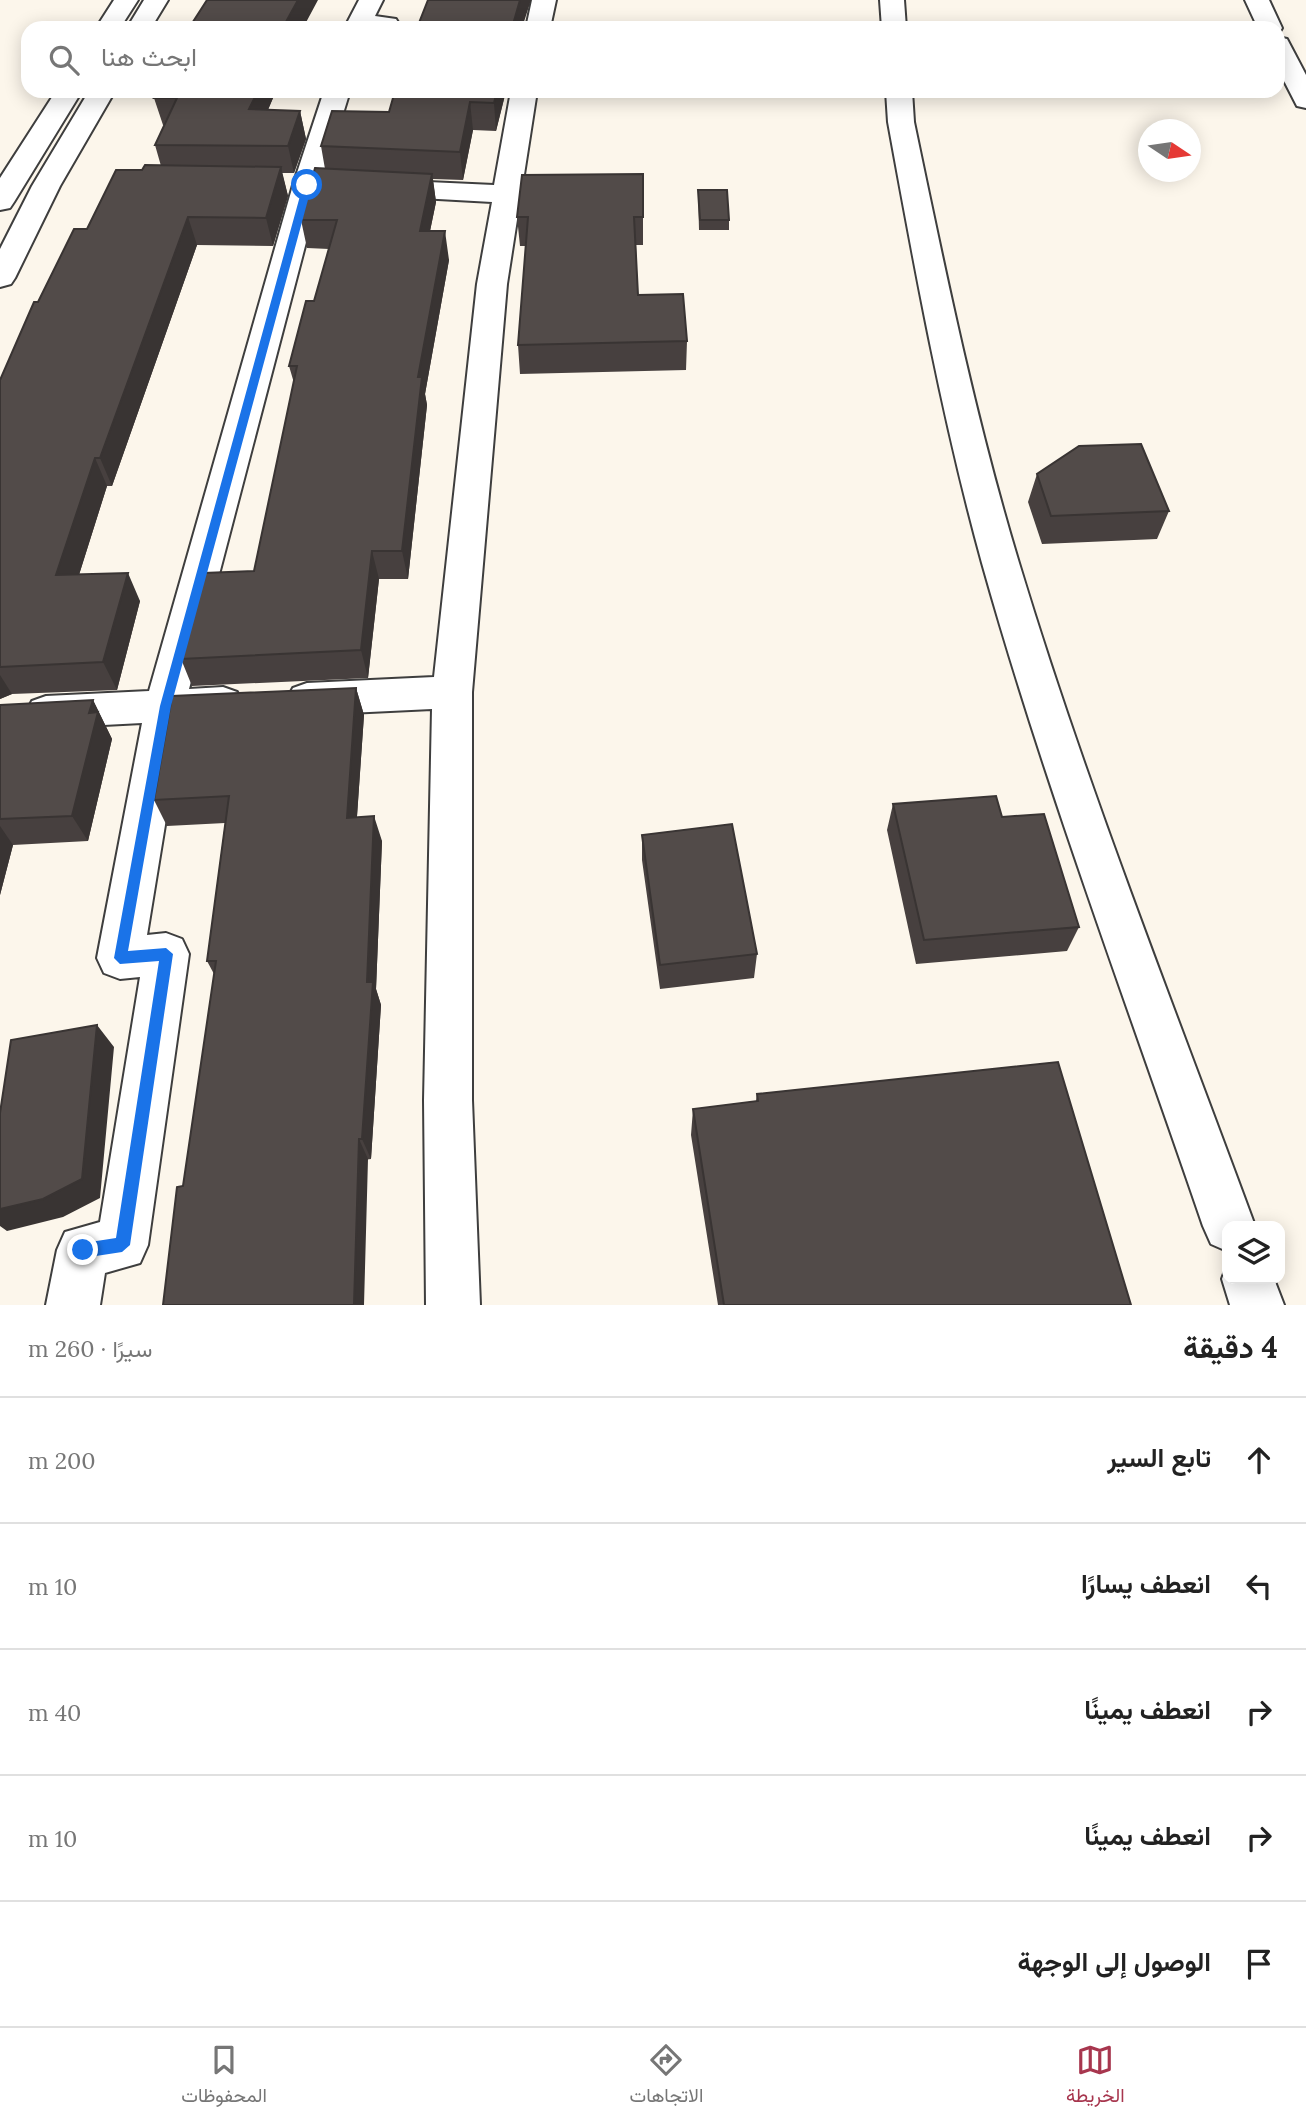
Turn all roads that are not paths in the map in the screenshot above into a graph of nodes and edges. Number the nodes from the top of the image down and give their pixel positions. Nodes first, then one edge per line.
1 (126, 0) edge
2 (156, 0) edge
3 (371, 0) edge
4 (544, 0) edge
5 (892, 0) edge
6 (1257, 0) edge
7 (112, 21) edge
8 (143, 21) edge
9 (360, 21) edge
10 (540, 21) edge
11 (894, 21) edge
12 (1267, 21) edge
13 (1285, 58) edge
14 (64, 98) edge
15 (98, 98) edge
16 (336, 98) edge
17 (523, 98) edge
18 (899, 98) edge
19 (1306, 100) edge
20 (321, 186) junction
21 (506, 194) junction
22 (0, 202) edge
23 (0, 278) edge
24 (452, 692) junction
25 (165, 706) junction
26 (12, 713) edge
27 (1227, 1221) edge
28 (1250, 1284) edge
29 (73, 1305) edge
30 (453, 1305) edge
31 (1257, 1305) edge

1 - 7 street
2 - 8 street
3 - 9 street
4 - 10 street
5 - 11 street
6 - 12 street
13 - 19 street
14 - 22 street
15 - 23 street
16 - 20 street
17 - 21 street
18 - 27 street
20 - 21 street
20 - 25 street
21 - 24 street
24 - 25 street
24 - 30 street
25 - 26 street
25 - 29 street
28 - 31 street

